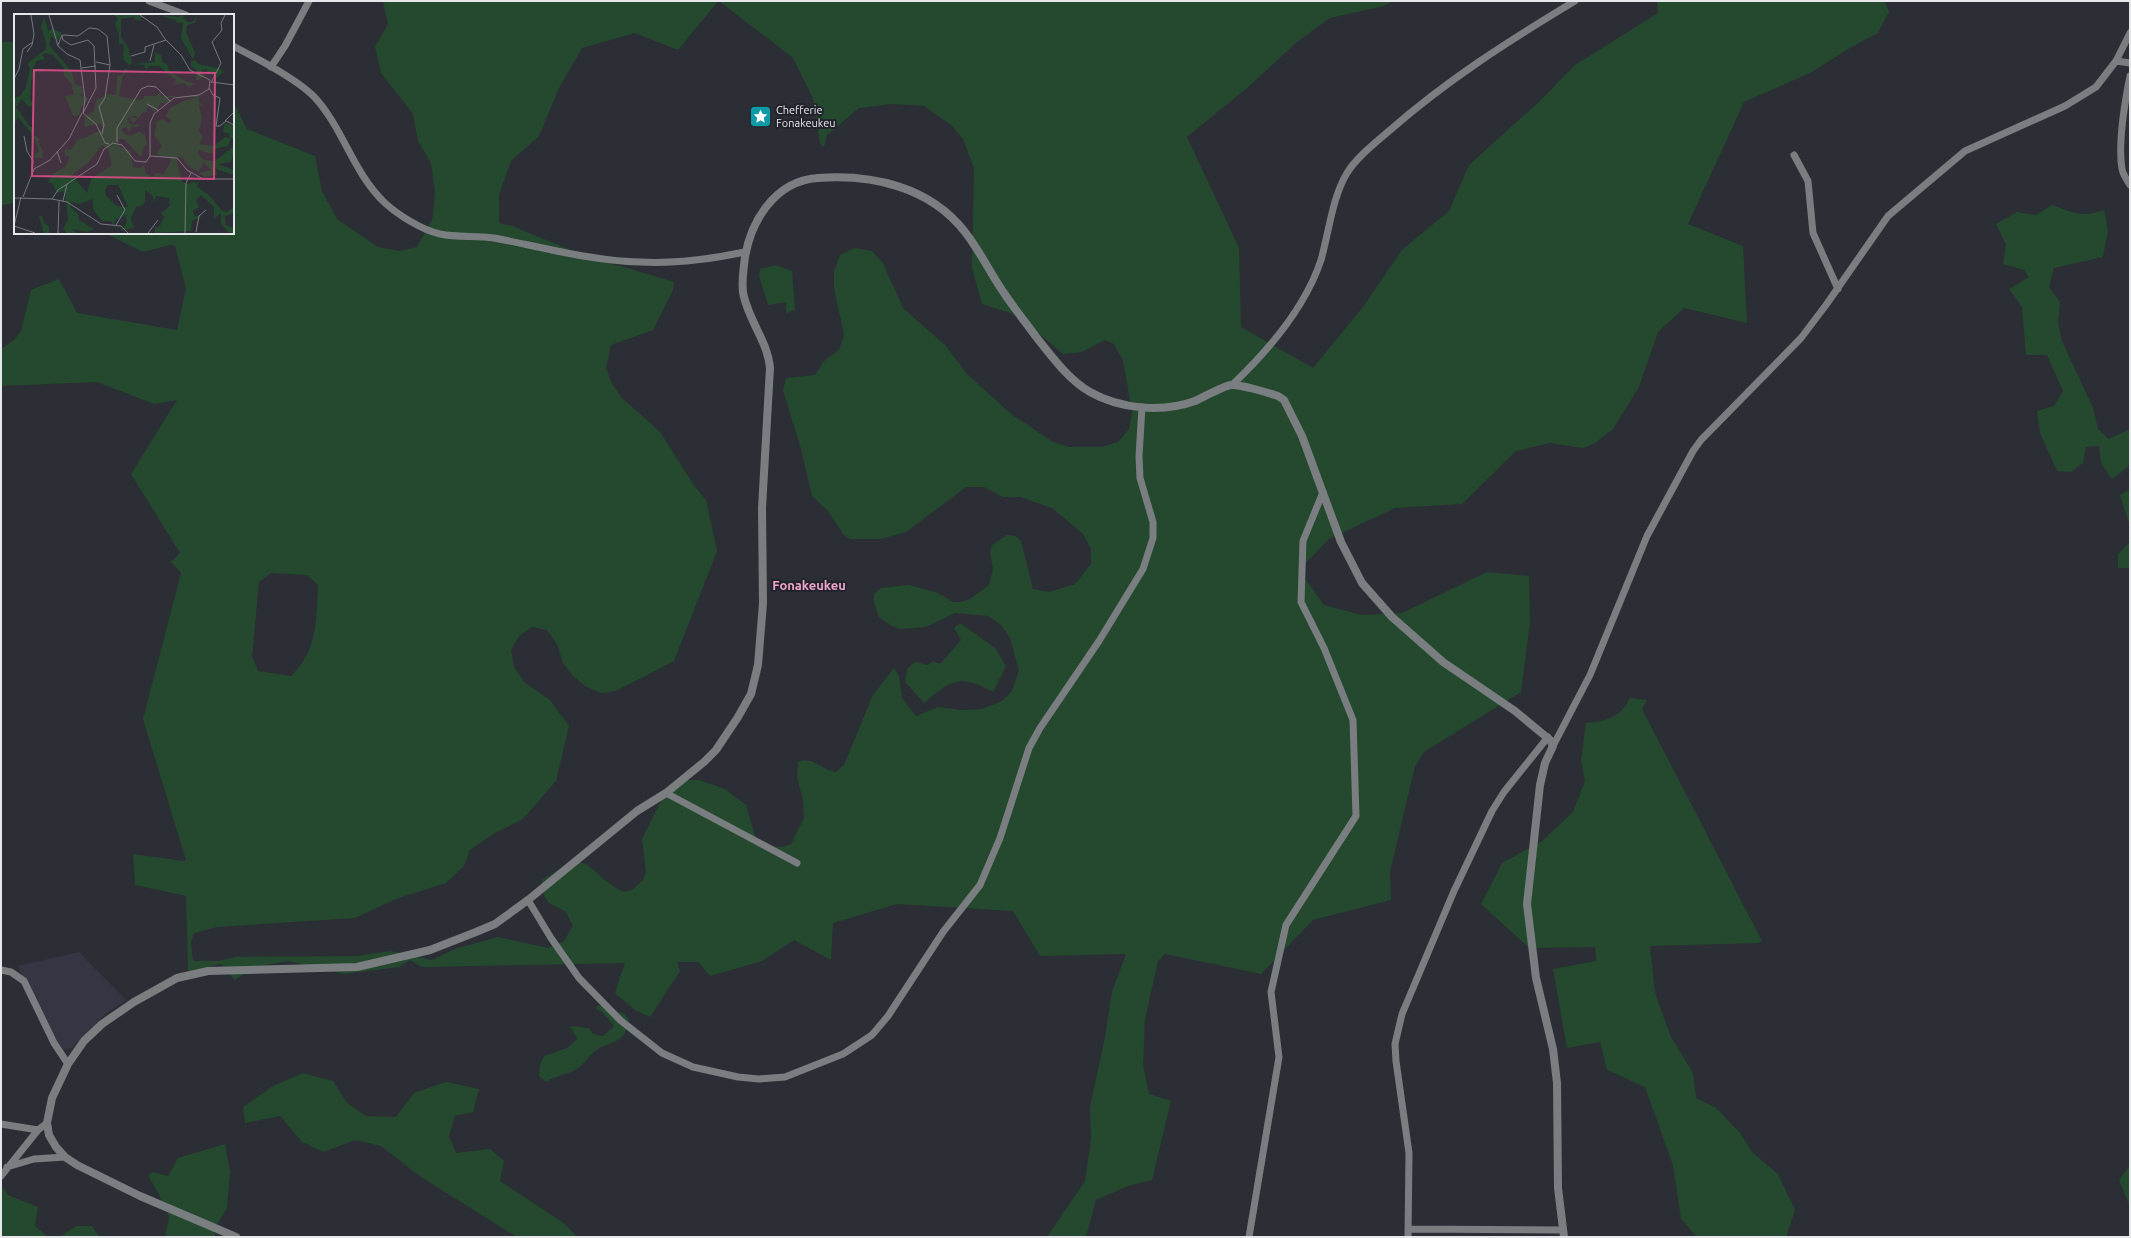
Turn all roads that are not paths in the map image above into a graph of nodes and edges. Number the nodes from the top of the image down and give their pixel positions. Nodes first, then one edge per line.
1 (149, 1) edge
2 (309, 1) edge
3 (1575, 1) edge
4 (183, 14) edge
5 (2130, 33) edge
6 (234, 47) edge
7 (2116, 61) junction
8 (2130, 63) edge
9 (271, 67) junction
10 (2130, 76) edge
11 (1794, 155) dead end
12 (2130, 186) edge
13 (745, 252) junction
14 (1838, 288) junction
15 (1232, 385) junction
16 (1142, 407) junction
17 (1324, 492) junction
18 (1548, 737) junction
19 (1553, 746) junction
20 (666, 793) junction
21 (797, 863) dead end
22 (528, 900) junction
23 (1, 970) edge
24 (68, 1064) junction
25 (47, 1123) junction
26 (1, 1124) edge
27 (38, 1130) junction
28 (65, 1157) junction
29 (7, 1167) junction
30 (1, 1176) edge
31 (1408, 1233) edge
32 (1563, 1234) edge
33 (236, 1237) edge
34 (1249, 1237) edge

1 - 4 street
2 - 9 street
3 - 15 street
5 - 7 street
6 - 9 street
7 - 8 street
7 - 14 street
9 - 13 street
10 - 12 street
11 - 14 street
13 - 16 street
13 - 20 street
14 - 19 street
15 - 16 street
15 - 17 street
16 - 22 street
17 - 18 street
17 - 34 street
18 - 19 street
18 - 31 street
19 - 32 street
20 - 21 street
20 - 22 street
22 - 24 street
23 - 24 street
24 - 25 street
25 - 27 street
25 - 28 street
26 - 27 street
27 - 29 street
28 - 29 street
28 - 33 street
29 - 30 street
31 - 32 street

